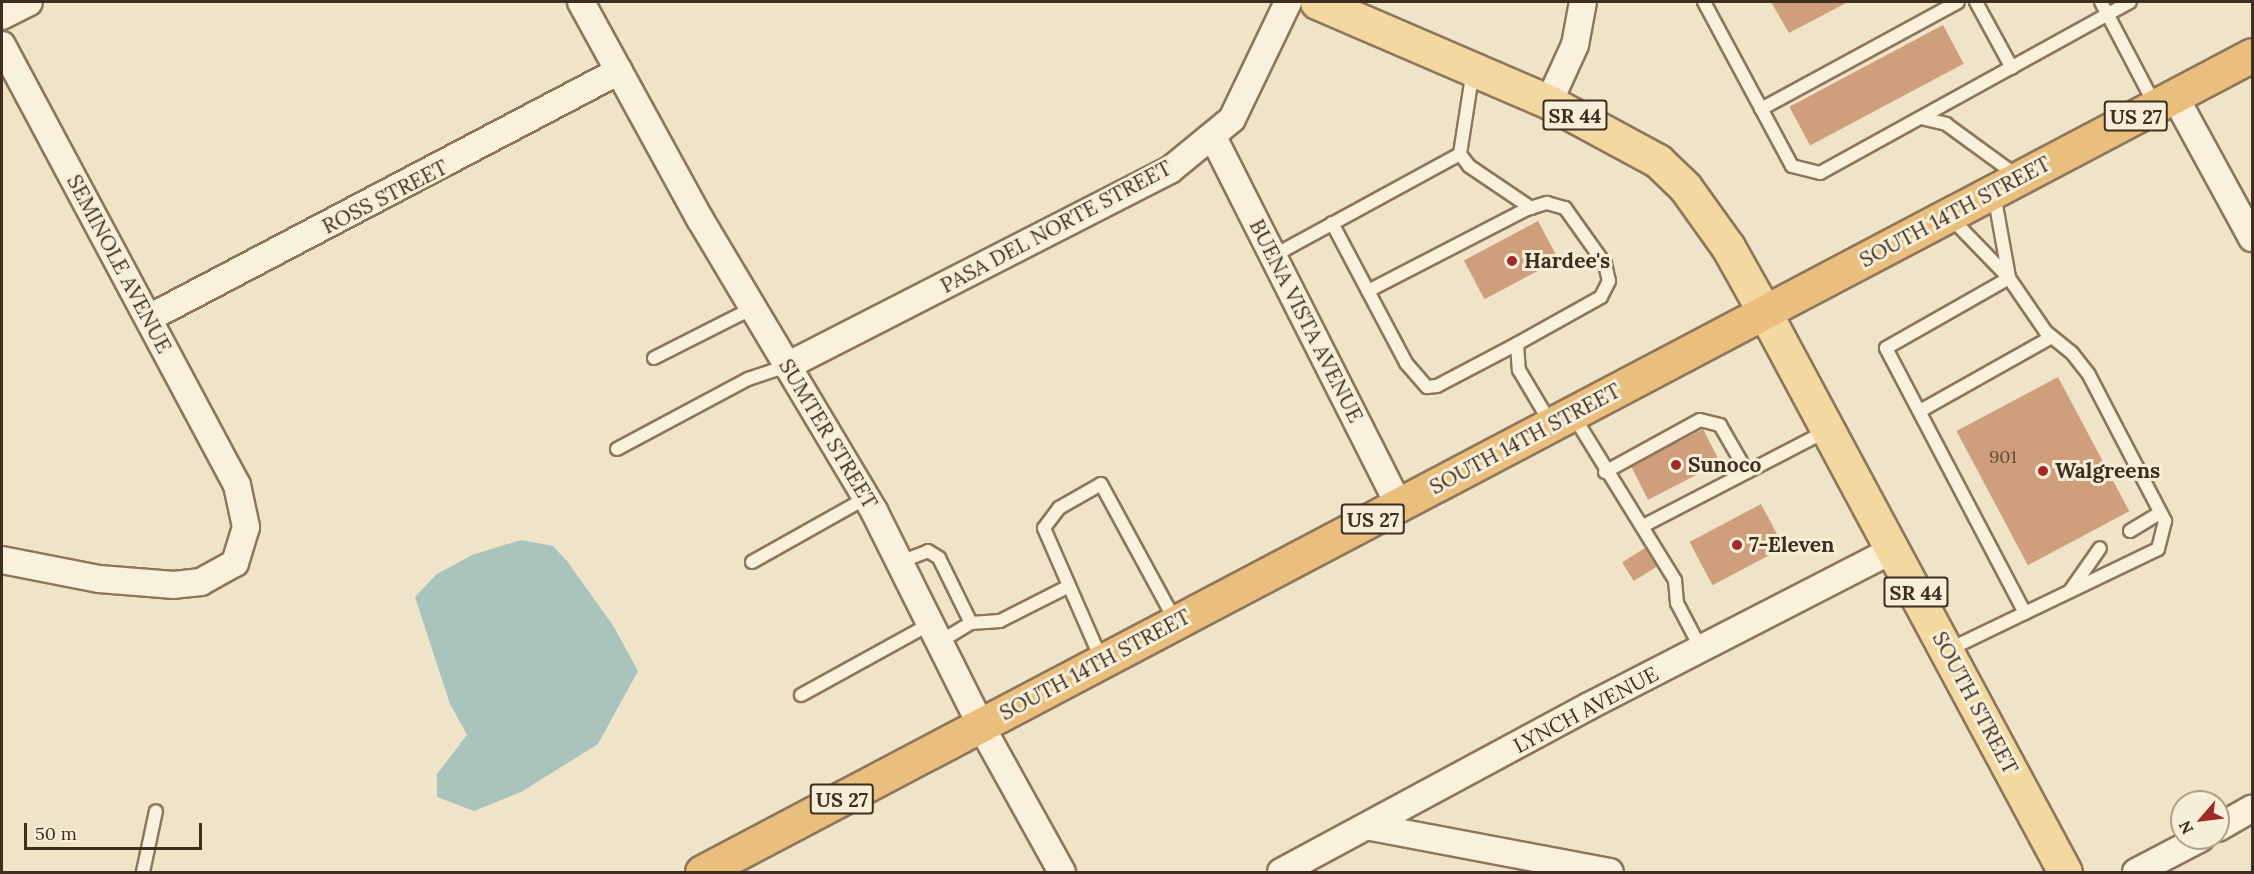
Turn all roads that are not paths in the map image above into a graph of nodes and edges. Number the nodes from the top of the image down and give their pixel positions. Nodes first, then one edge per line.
1 (29, 2) edge
2 (581, 2) edge
3 (1288, 2) edge
4 (1317, 2) edge
5 (1583, 2) edge
6 (1704, 2) edge
7 (1958, 2) edge
8 (1976, 2) edge
9 (2130, 2) edge
10 (2104, 7) edge
11 (2, 15) edge
12 (2, 45) edge
13 (2253, 55) edge
14 (2012, 68) junction
15 (1473, 69) junction
16 (619, 71) junction
17 (2165, 100) junction
18 (1549, 102) junction
19 (1761, 109) junction
20 (1925, 119) junction
21 (1213, 137) junction
22 (1460, 154) junction
23 (2006, 185) junction
24 (1531, 208) junction
25 (1948, 215) junction
26 (1332, 223) junction
27 (2253, 238) edge
28 (1273, 255) junction
29 (2009, 278) junction
30 (1368, 291) junction
31 (753, 308) junction
32 (1765, 313) junction
33 (148, 318) junction
34 (2052, 337) junction
35 (1517, 344) junction
36 (654, 358) dead end
37 (787, 366) junction
38 (1920, 411) junction
39 (1562, 420) junction
40 (1829, 430) junction
41 (617, 449) dead end
42 (1605, 472) junction
43 (1747, 472) junction
44 (866, 498) junction
45 (1399, 505) junction
46 (2160, 513) junction
47 (1643, 526) junction
48 (2130, 531) dead end
49 (2100, 548) dead end
50 (1893, 550) junction
51 (2, 560) edge
52 (752, 562) dead end
53 (900, 562) junction
54 (1067, 587) junction
55 (2067, 594) junction
56 (2025, 613) junction
57 (1176, 622) junction
58 (971, 623) junction
59 (936, 632) junction
60 (1701, 649) junction
61 (1947, 651) junction
62 (1103, 662) junction
63 (801, 695) dead end
64 (981, 726) junction
65 (2253, 807) edge
66 (156, 811) dead end
67 (2230, 821) edge
68 (1371, 827) junction
69 (2182, 850) edge
70 (2152, 869) edge
71 (144, 873) edge
72 (702, 873) edge
73 (1062, 873) edge
74 (1281, 873) edge
75 (1610, 873) edge
76 (2065, 873) edge

1 - 11 street
2 - 16 street, SUMTER STREET
3 - 21 street, PASA DEL NORTE STREET
4 - 15 main road, SR 44
5 - 18 street
6 - 19 lane
7 - 19 lane
8 - 14 lane
9 - 10 lane
10 - 14 lane
10 - 17 lane
12 - 33 street, SEMINOLE AVENUE
13 - 17 highway, SOUTH 14TH STREET / US 27
14 - 20 lane
15 - 18 main road, SR 44
15 - 22 lane
16 - 31 street, SUMTER STREET
16 - 33 street, ROSS STREET
17 - 23 highway, SOUTH 14TH STREET / US 27
17 - 27 street
18 - 32 main road, SR 44
19 - 20 lane
20 - 23 lane
21 - 28 street, BUENA VISTA AVENUE
21 - 37 street, PASA DEL NORTE STREET
22 - 24 lane
22 - 26 lane
23 - 25 highway, SOUTH 14TH STREET / US 27
23 - 29 lane
24 - 30 lane
24 - 35 lane
25 - 29 lane
25 - 32 highway, SOUTH 14TH STREET / US 27
26 - 28 lane
26 - 30 lane
28 - 45 street, BUENA VISTA AVENUE
29 - 34 lane
29 - 38 lane
30 - 35 lane
31 - 36 lane
31 - 37 street, SUMTER STREET
32 - 39 highway, SOUTH 14TH STREET / US 27
32 - 40 main road, SOUTH STREET / SR 44
33 - 51 street, SEMINOLE AVENUE
34 - 38 lane
34 - 46 lane
35 - 39 lane
37 - 41 lane
37 - 44 street, SUMTER STREET
38 - 56 lane
39 - 42 lane
39 - 45 highway, SOUTH 14TH STREET / US 27
40 - 43 lane
40 - 50 main road, SOUTH STREET / SR 44
42 - 43 lane
42 - 47 lane
43 - 47 lane
44 - 52 lane
44 - 53 street, SUMTER STREET
45 - 57 highway, SOUTH 14TH STREET / US 27
46 - 48 lane
46 - 55 lane
47 - 60 lane
49 - 55 lane
50 - 60 street, LYNCH AVENUE
50 - 61 main road, SOUTH STREET / SR 44
53 - 58 lane
53 - 59 street, SUMTER STREET
54 - 57 lane
54 - 58 lane
54 - 62 lane
55 - 56 lane
56 - 61 lane
57 - 62 highway, SOUTH 14TH STREET / US 27
58 - 59 lane
59 - 63 lane
59 - 64 street, SUMTER STREET
60 - 68 street, LYNCH AVENUE
61 - 76 main road, SOUTH STREET / SR 44
62 - 64 highway, SOUTH 14TH STREET / US 27
64 - 72 highway, SOUTH 14TH STREET / US 27
64 - 73 street, SUMTER STREET
65 - 67 street
66 - 71 lane
68 - 74 street, LYNCH AVENUE
68 - 75 street
69 - 70 street

